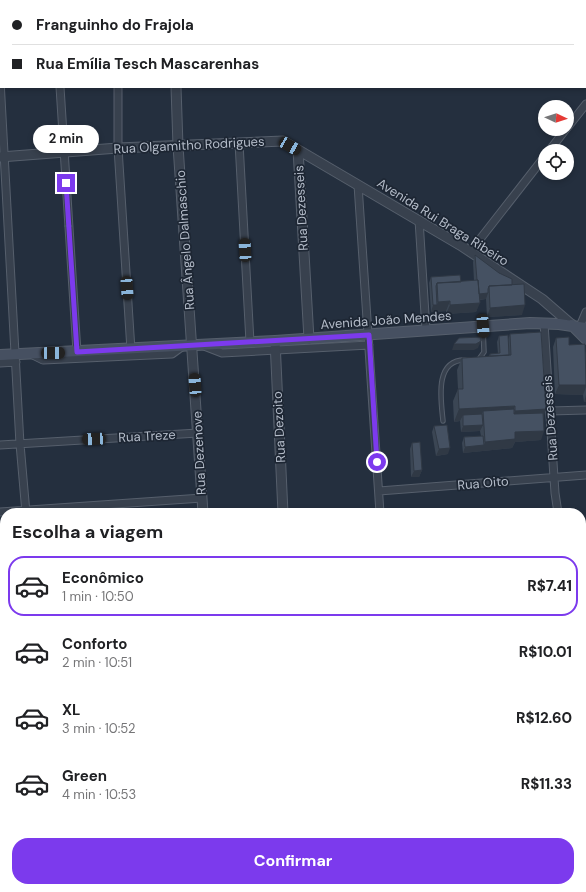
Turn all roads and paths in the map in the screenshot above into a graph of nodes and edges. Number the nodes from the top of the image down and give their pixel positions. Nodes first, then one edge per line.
1 (0, 88) edge
2 (60, 88) edge
3 (118, 88) edge
4 (176, 88) edge
5 (586, 104) edge
6 (574, 119) edge
7 (561, 136) edge
8 (283, 141) joint
9 (239, 143) junction
10 (554, 144) edge
11 (178, 146) junction
12 (118, 148) junction
13 (298, 150) junction
14 (64, 152) junction
15 (2, 157) edge
16 (538, 165) edge
17 (358, 185) junction
18 (419, 220) junction
19 (64, 226) dead end
20 (75, 226) dead end
21 (470, 252) junction
22 (586, 312) edge
23 (544, 323) junction
24 (483, 326) junction
25 (579, 328) edge
26 (426, 330) junction
27 (369, 335) junction
28 (309, 339) junction
29 (586, 339) edge
30 (250, 342) junction
31 (369, 345) junction
32 (193, 346) junction
33 (275, 346) junction
34 (131, 350) junction
35 (77, 352) junction
36 (28, 353) junction
37 (0, 355) edge
38 (15, 358) junction
39 (467, 360) edge
40 (474, 360) edge
41 (0, 363) edge
42 (586, 410) edge
43 (550, 411) junction
44 (443, 421) dead end
45 (198, 433) junction
46 (20, 444) junction
47 (0, 445) edge
48 (586, 475) edge
49 (554, 477) junction
50 (379, 491) junction
51 (202, 498) junction
52 (26, 508) edge
53 (67, 508) edge
54 (203, 508) edge
55 (284, 508) edge
56 (380, 508) edge
57 (557, 508) edge

1 - 15 street
2 - 14 street
3 - 12 street
4 - 11 street, Rua Ângelo Dalmaschio
5 - 6 street
7 - 10 street
8 - 9 street, Rua Olgamitho Rodrigues
8 - 13 street, Avenida Rui Braga Ribeiro
9 - 11 street, Rua Olgamitho Rodrigues
9 - 30 street
11 - 12 street, Rua Olgamitho Rodrigues
11 - 32 street, Rua Ângelo Dalmaschio
12 - 14 street, Rua Olgamitho Rodrigues
12 - 34 street
13 - 17 street, Avenida Rui Braga Ribeiro
13 - 28 street, Rua Dezesseis
14 - 15 street, Rua Olgamitho Rodrigues
14 - 35 street
15 - 38 street
16 - 21 street
17 - 18 street, Avenida Rui Braga Ribeiro
17 - 27 street
18 - 21 street, Avenida Rui Braga Ribeiro
18 - 26 street
19 - 20 path, bridge
21 - 25 street, Avenida Rui Braga Ribeiro
22 - 25 street
23 - 24 main road, Avenida João Mendes
23 - 25 main road, Avenida João Mendes
23 - 43 street, Rua Dezesseis
24 - 26 main road, Avenida João Mendes
24 - 40 lane
25 - 29 main road
26 - 27 main road, Avenida João Mendes
27 - 28 main road, Avenida João Mendes
27 - 31 street
28 - 33 main road, Avenida João Mendes
30 - 32 main road, Avenida João Mendes
30 - 33 main road, Avenida João Mendes
31 - 33 street, Avenida João Mendes
31 - 50 street
32 - 33 street, Avenida João Mendes
32 - 34 main road, Avenida João Mendes
32 - 36 street, Avenida João Mendes
32 - 45 street, Rua Dezenove
33 - 55 street, Rua Dezoito
34 - 35 main road, Avenida João Mendes
35 - 36 main road, Avenida João Mendes
36 - 38 main road, Avenida João Mendes
37 - 38 main road, Avenida João Mendes
38 - 41 street, Avenida João Mendes
38 - 46 street
39 - 44 lane
42 - 43 street
43 - 49 street, Rua Dezesseis
45 - 46 street, Rua Treze
45 - 51 street, Rua Dezenove
46 - 47 street, Rua Treze
46 - 52 street
48 - 49 street, Rua Oito
49 - 50 street, Rua Oito
49 - 57 street, Rua Dezesseis
50 - 56 street
51 - 53 street
51 - 54 street, Rua Dezenove

